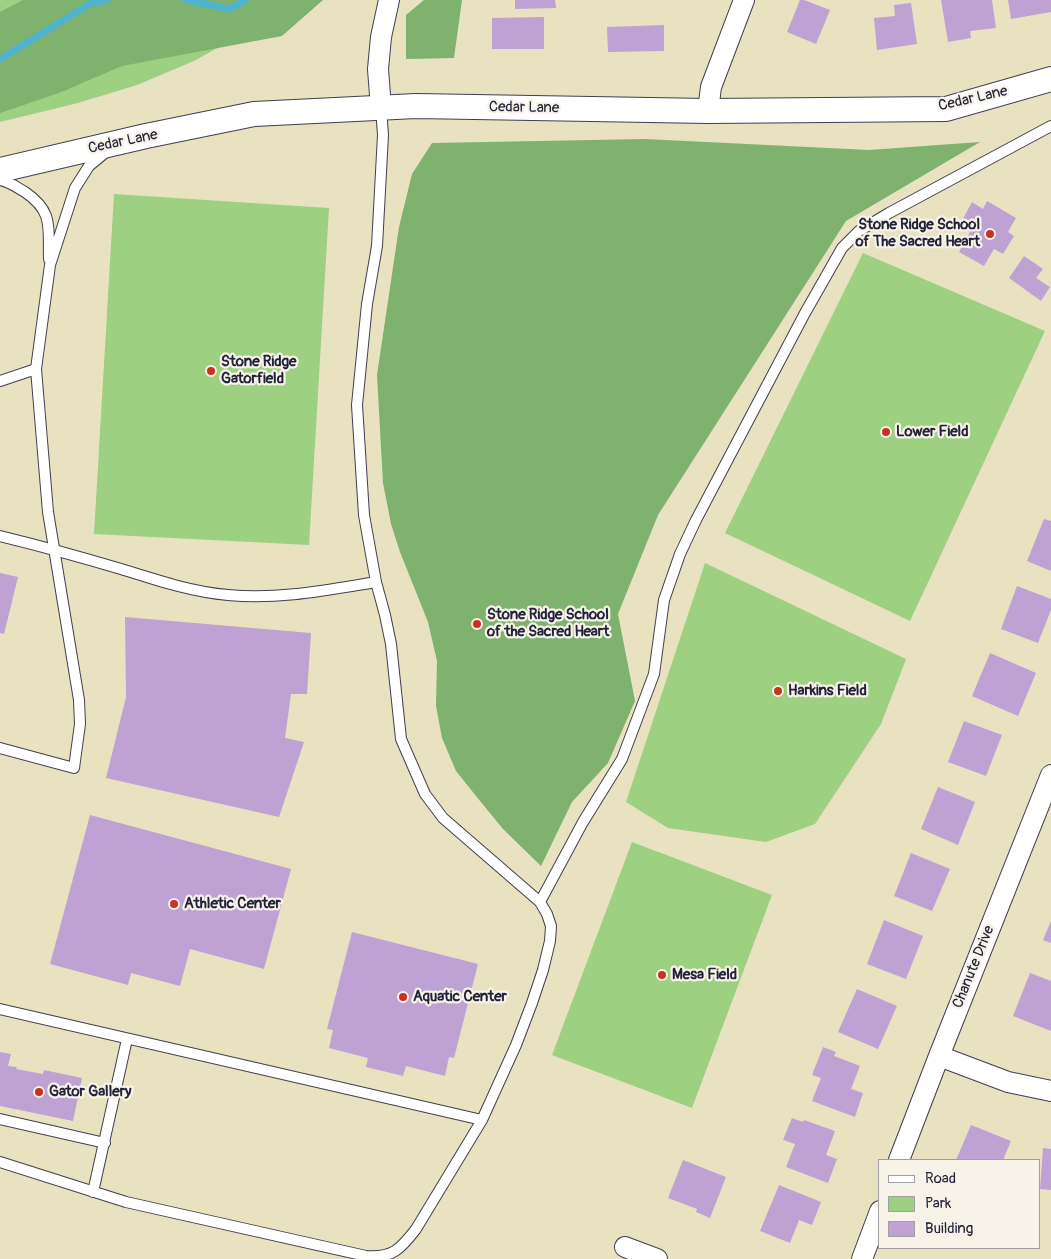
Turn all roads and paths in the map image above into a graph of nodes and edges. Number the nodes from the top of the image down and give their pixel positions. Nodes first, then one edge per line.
1 (390, 0) edge
2 (744, 0) edge
3 (1051, 79) edge
4 (381, 108) junction
5 (708, 111) junction
6 (1051, 126) edge
7 (117, 143) junction
8 (0, 170) edge
9 (0, 180) edge
10 (50, 265) junction
11 (36, 369) junction
12 (0, 381) edge
13 (0, 536) edge
14 (54, 549) junction
15 (376, 582) junction
16 (0, 748) edge
17 (1051, 775) edge
18 (540, 902) junction
19 (0, 1009) edge
20 (127, 1039) junction
21 (939, 1056) junction
22 (1051, 1091) edge
23 (0, 1119) edge
24 (482, 1120) junction
25 (105, 1143) junction
26 (899, 1159) edge
27 (0, 1162) edge
28 (94, 1192) junction
29 (878, 1217) edge
30 (625, 1247) dead end
31 (657, 1259) edge
32 (862, 1259) edge

1 - 4 street
2 - 5 street
3 - 5 street, Cedar Lane
4 - 5 street, Cedar Lane
4 - 7 street, Cedar Lane
4 - 15 lane
6 - 18 lane
7 - 8 street, Cedar Lane
7 - 10 lane
9 - 10 lane
10 - 11 lane
11 - 12 lane
11 - 14 lane
13 - 14 lane
14 - 15 lane
14 - 16 lane
15 - 18 lane
17 - 21 street, Chanute Drive
18 - 24 lane
19 - 20 lane
20 - 24 lane
20 - 25 lane
21 - 22 street
21 - 26 street, Chanute Drive
23 - 25 lane
24 - 28 lane
25 - 28 lane
27 - 28 lane
29 - 32 street
30 - 31 street

